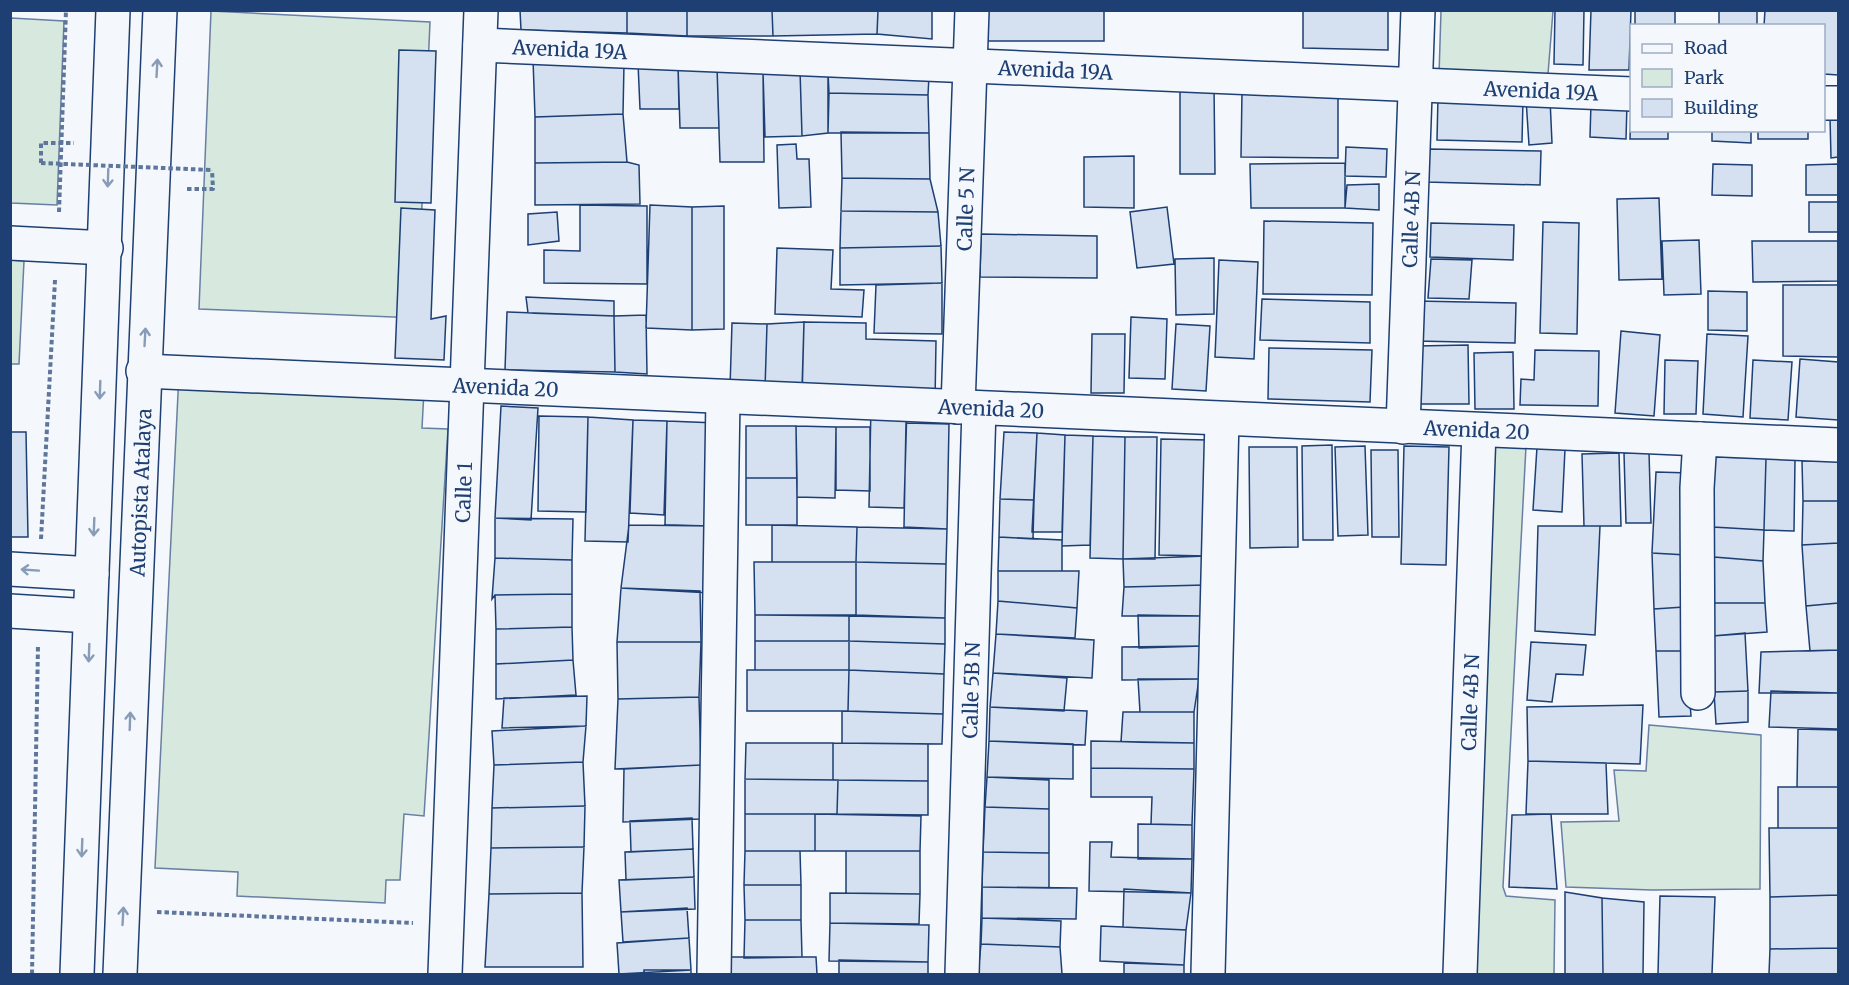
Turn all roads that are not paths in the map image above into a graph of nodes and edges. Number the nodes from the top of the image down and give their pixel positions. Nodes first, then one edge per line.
1 (113, 10) edge
2 (160, 10) edge
3 (481, 10) edge
4 (972, 10) edge
5 (1418, 10) edge
6 (480, 45) junction
7 (970, 66) junction
8 (1415, 85) junction
9 (1630, 94) edge
10 (10, 243) edge
11 (106, 248) junction
12 (143, 371) junction
13 (468, 386) junction
14 (723, 397) junction
15 (968, 408) junction
16 (1222, 419) junction
17 (1403, 427) junction
18 (1479, 430) junction
19 (1700, 439) junction
20 (1839, 445) edge
21 (25, 570) edge
22 (92, 574) junction
23 (25, 612) edge
24 (90, 616) junction
25 (1698, 693) dead end
26 (77, 975) edge
27 (120, 975) edge
28 (445, 975) edge
29 (714, 975) edge
30 (962, 975) edge
31 (1208, 975) edge
32 (1460, 975) edge

1 -> 11 street
12 -> 2 street, Autopista Atalaya
3 - 6 street, Calle 1
4 - 7 street, Calle 5 N
5 - 8 street, Calle 4B N
6 - 7 street, Avenida 19A
6 - 13 street, Calle 1
7 - 8 street, Avenida 19A
7 - 15 street, Calle 5 N
8 - 9 street, Avenida 19A
8 - 17 street, Calle 4B N
10 - 11 street
11 -> 22 street
12 - 13 street, Avenida 20
27 -> 12 street, Autopista Atalaya
13 - 14 street, Avenida 20
13 - 28 street, Calle 1
14 - 15 street, Avenida 20
14 - 29 street
15 - 16 street, Avenida 20
15 - 30 street, Calle 5B N
16 - 17 street, Avenida 20
16 - 31 street
17 - 18 street, Avenida 20
18 - 19 street, Avenida 20
18 - 32 street, Calle 4B N
19 - 20 street, Avenida 20
19 - 25 street
21 - 22 street
22 - 24 street
23 - 24 street
24 -> 26 street

